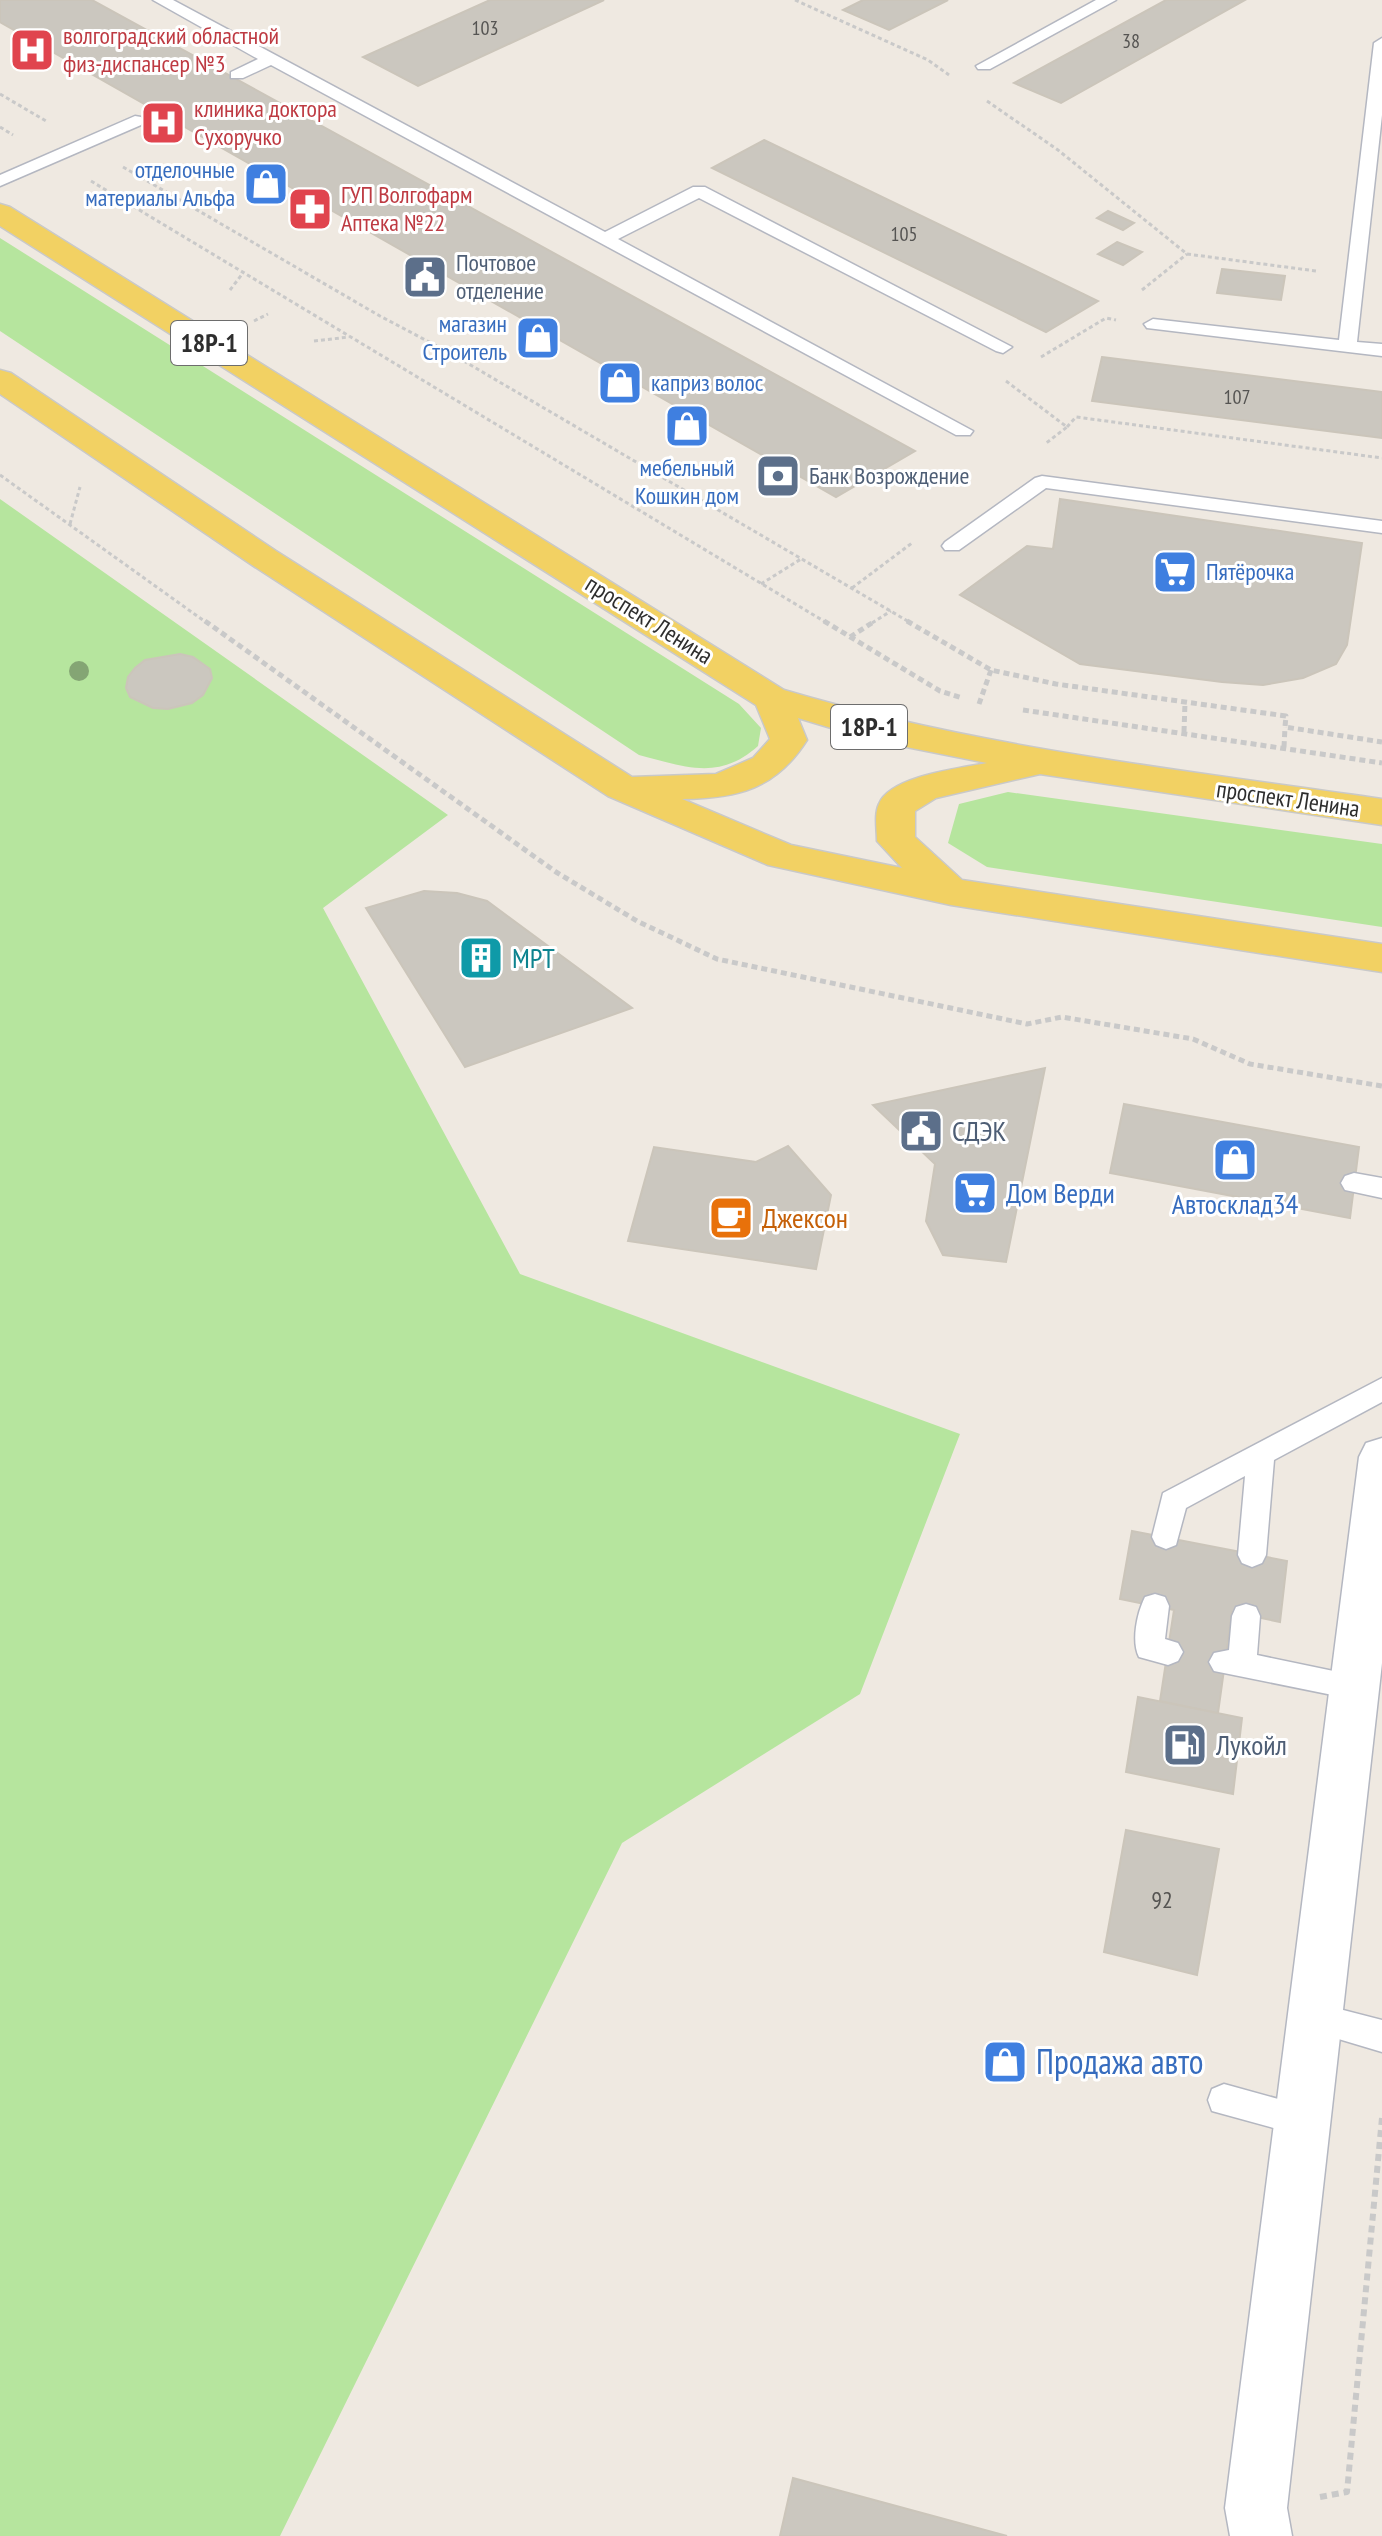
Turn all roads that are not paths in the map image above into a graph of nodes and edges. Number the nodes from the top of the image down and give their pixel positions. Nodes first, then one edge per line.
1 (161, 0) edge
2 (1108, 0) edge
3 (1382, 43) edge
4 (271, 59) junction
5 (984, 66) dead end
6 (237, 75) dead end
7 (135, 121) dead end
8 (0, 181) edge
9 (0, 213) edge
10 (604, 239) junction
11 (1153, 324) road end
12 (1347, 346) junction
13 (1003, 347) road end
14 (1382, 350) edge
15 (0, 380) edge
16 (963, 431) dead end
17 (1382, 527) edge
18 (952, 546) dead end
19 (771, 698) junction
20 (1048, 763) junction
21 (621, 787) junction
22 (1382, 812) edge
23 (952, 892) junction
24 (1382, 958) edge
25 (1354, 1183) dead end
26 (1382, 1188) edge
27 (1382, 1389) edge
28 (1261, 1453) junction
29 (1382, 1457) edge
30 (1166, 1537) dead end
31 (1252, 1555) dead end
32 (1155, 1606) dead end
33 (1246, 1616) dead end
34 (1168, 1652) dead end
35 (1357, 1687) junction
36 (1316, 2018) junction
37 (1382, 2036) edge
38 (1224, 2100) dead end
39 (1303, 2120) junction
40 (1258, 2522) edge

1 - 4 lane
2 - 5 lane
3 - 12 lane
4 - 6 lane
4 - 10 lane
7 - 8 lane
9 - 19 main road, проспект Ленина / 18Р-1
10 - 13 lane
10 - 16 lane
11 - 12 lane
12 - 14 lane
15 - 21 main road
17 - 18 lane
19 - 20 main road, проспект Ленина / 18Р-1
19 - 21 main road
20 - 22 main road, проспект Ленина / 18Р-1
20 - 23 main road
21 - 23 main road
23 - 24 main road
25 - 26 lane
27 - 28 lane
28 - 30 lane
28 - 31 lane
29 - 35 street
32 - 34 lane
33 - 35 lane
35 - 36 street
36 - 37 lane
36 - 39 street
38 - 39 lane
39 - 40 street

